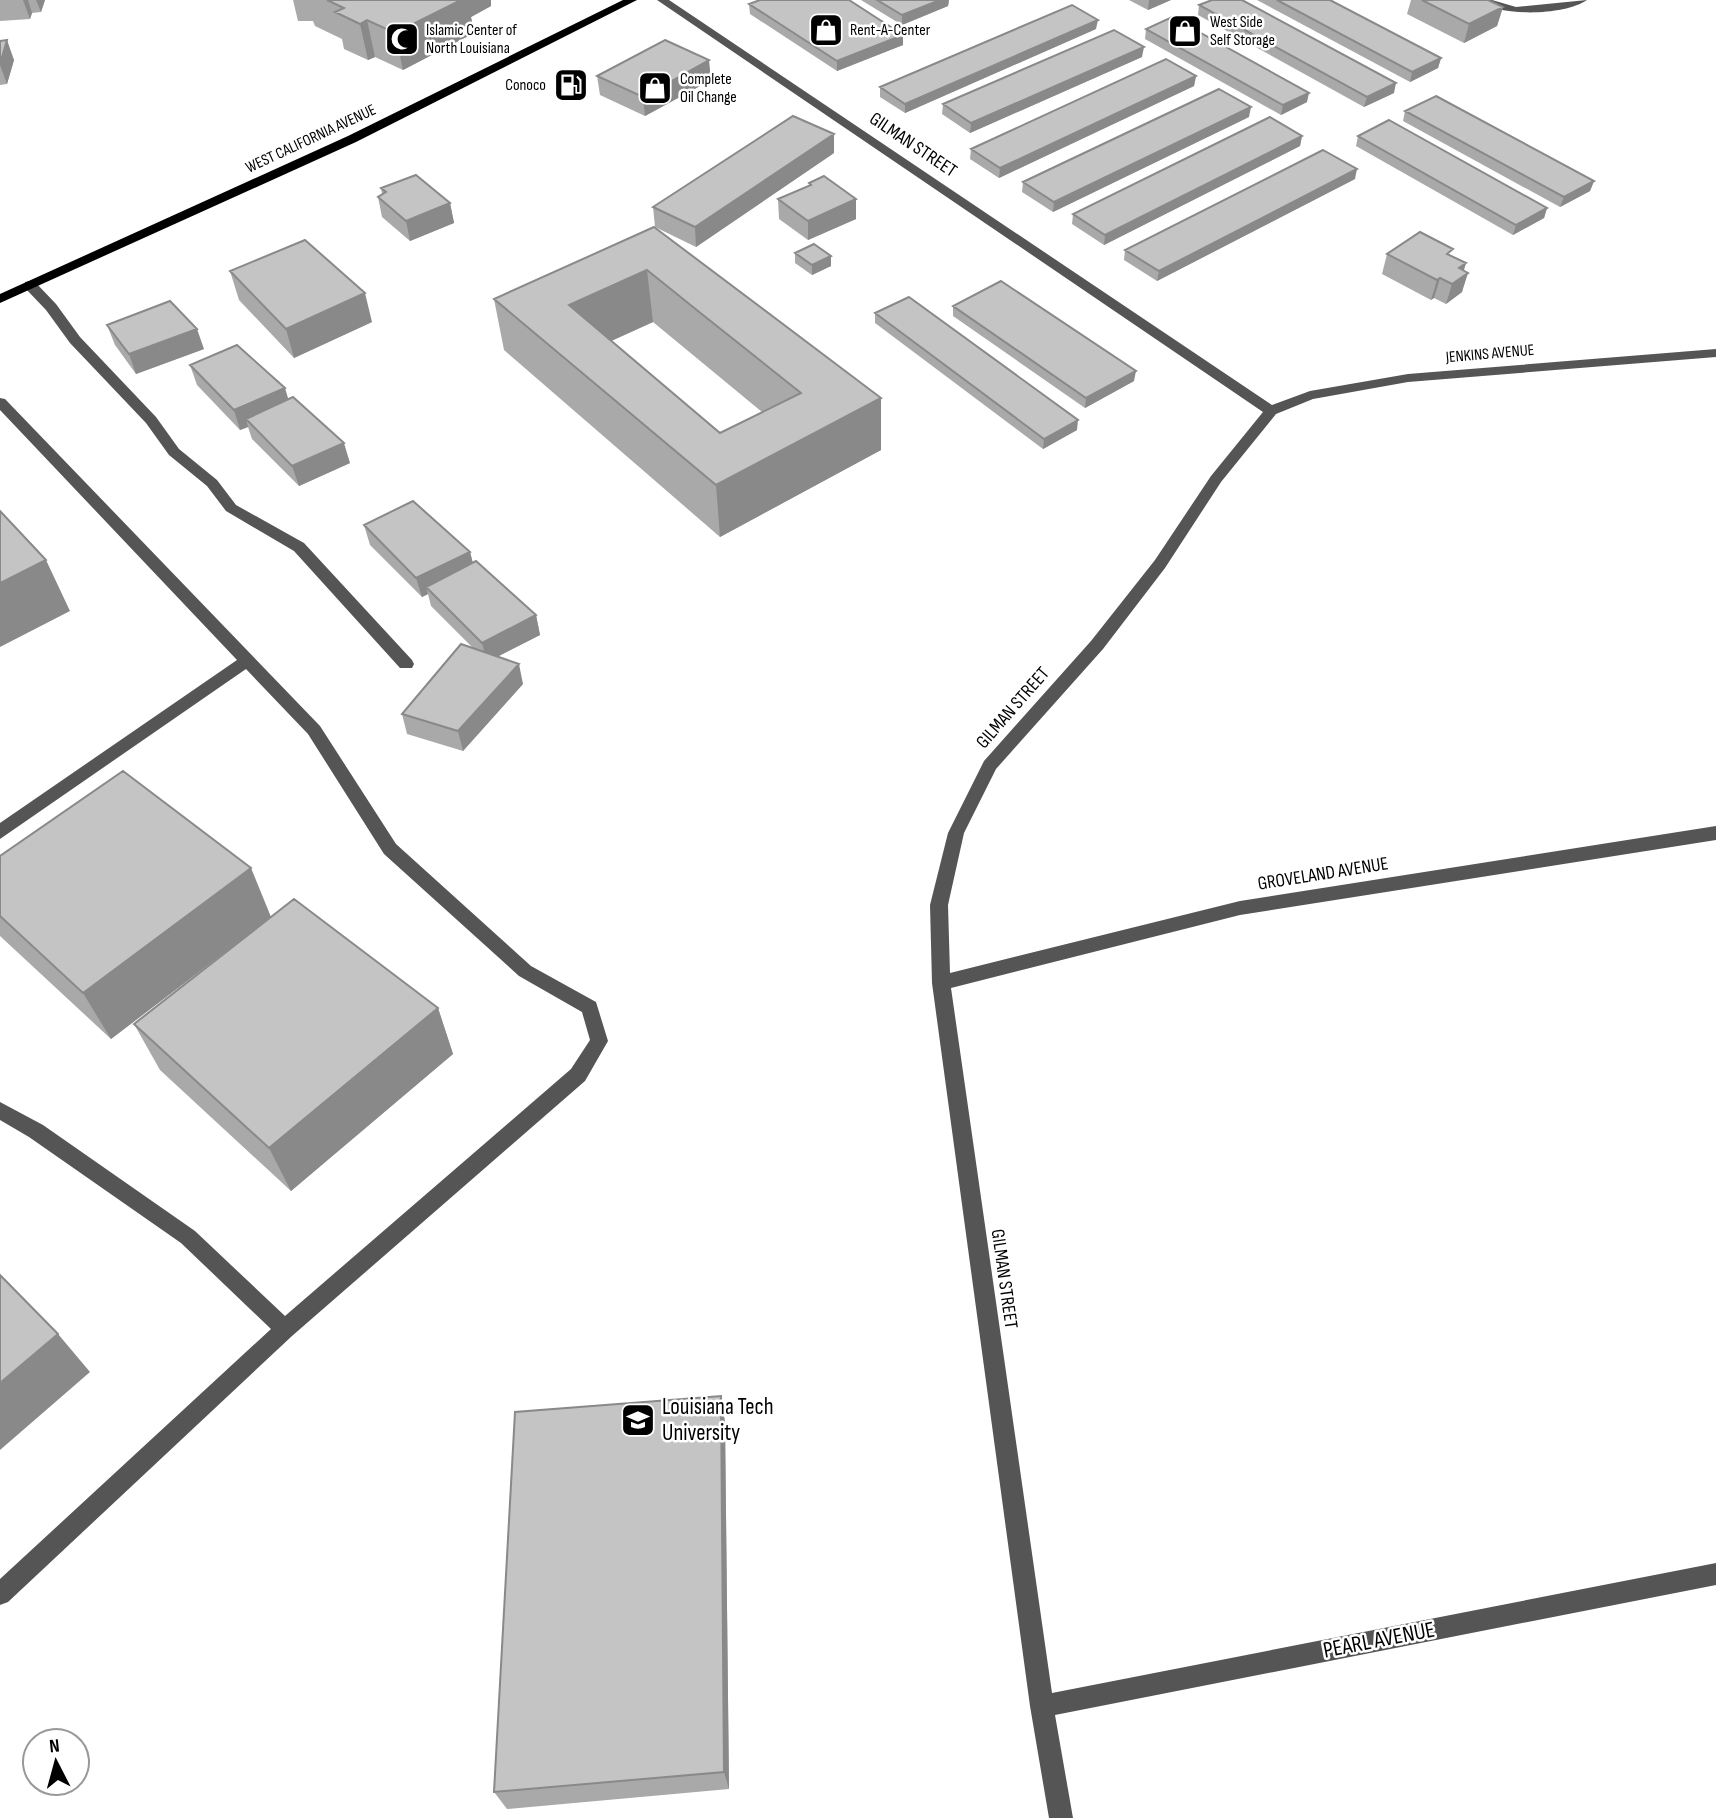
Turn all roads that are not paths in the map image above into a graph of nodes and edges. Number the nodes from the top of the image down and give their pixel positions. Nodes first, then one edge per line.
1 (632, 0) edge
2 (662, 0) edge
3 (1480, 0) edge
4 (1582, 0) edge
5 (30, 285) junction
6 (0, 299) edge
7 (1716, 354) edge
8 (0, 402) edge
9 (1271, 411) junction
10 (247, 661) junction
11 (406, 664) dead end
12 (0, 832) edge
13 (1716, 832) edge
14 (941, 983) junction
15 (0, 1110) edge
16 (285, 1329) junction
17 (1716, 1574) edge
18 (0, 1594) edge
19 (1042, 1706) junction
20 (1061, 1818) edge

1 - 5 main road, WEST CALIFORNIA AVENUE
2 - 9 street, GILMAN STREET
3 - 4 street
5 - 6 main road, WEST CALIFORNIA AVENUE
5 - 11 street
7 - 9 street, JENKINS AVENUE
8 - 10 street
9 - 14 street, GILMAN STREET
10 - 12 street
10 - 16 street
13 - 14 street, GROVELAND AVENUE
14 - 19 street, GILMAN STREET
15 - 16 street
16 - 18 street
17 - 19 street, PEARL AVENUE
19 - 20 street, GILMAN STREET

